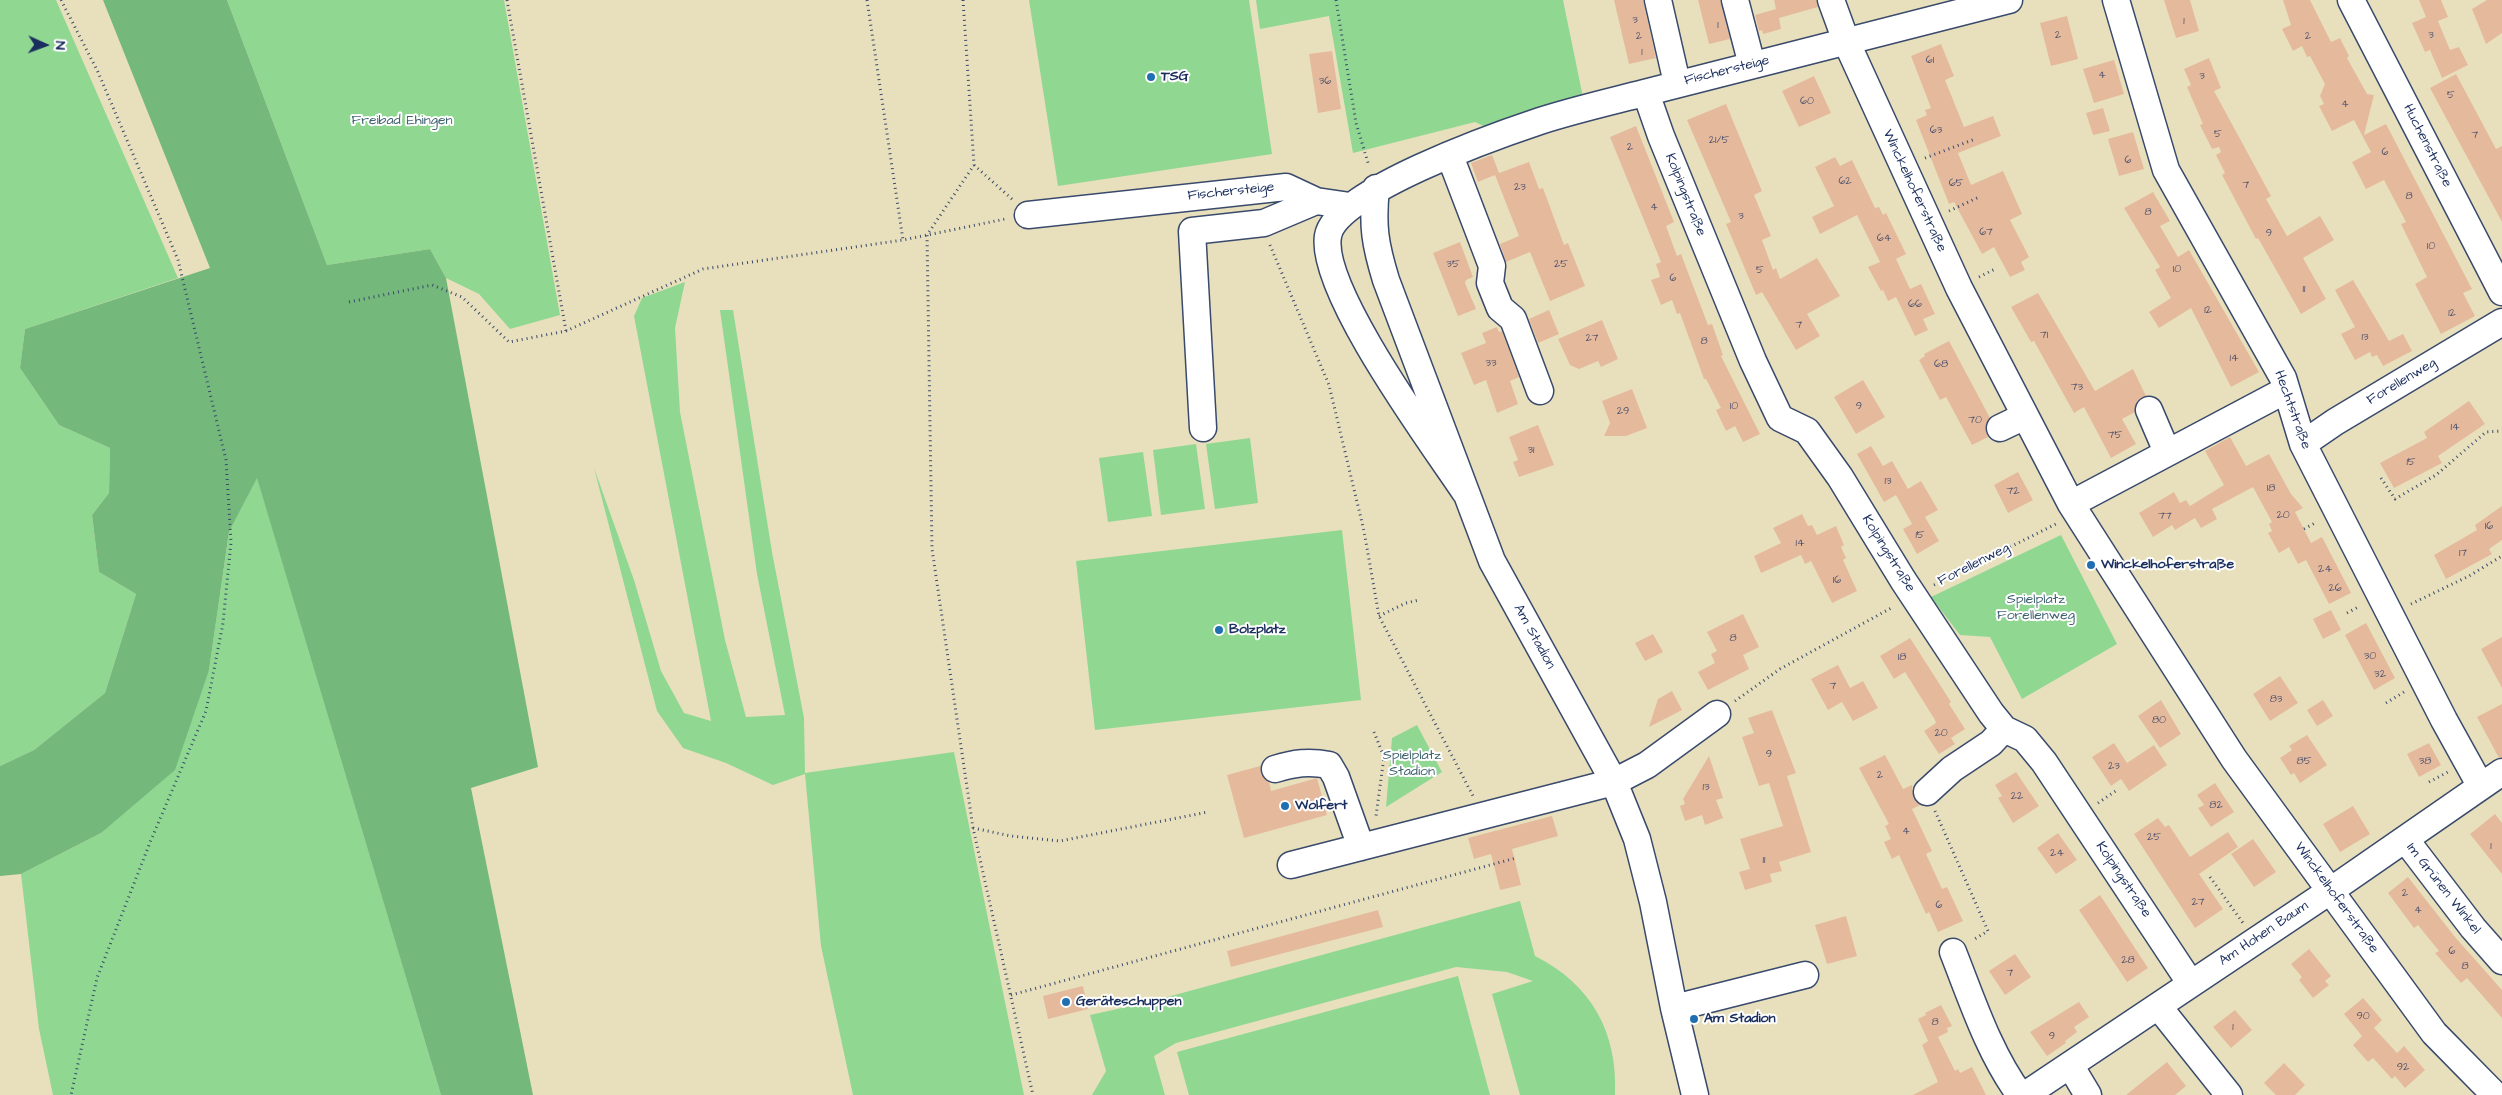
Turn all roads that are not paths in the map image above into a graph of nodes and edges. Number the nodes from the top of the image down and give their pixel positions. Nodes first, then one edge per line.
1 (1658, 0) edge
2 (1734, 0) edge
3 (1832, 0) edge
4 (2009, 0) edge
5 (2116, 0) edge
6 (2351, 0) edge
7 (1846, 42) junction
8 (1752, 65) junction
9 (1677, 83) junction
10 (1646, 93) junction
11 (1450, 156) junction
12 (1376, 188) junction
13 (1316, 201) junction
14 (1350, 206) junction
15 (1028, 215) road end
16 (2502, 292) edge
17 (2502, 322) edge
18 (2286, 390) junction
19 (1540, 391) dead end
20 (2149, 410) dead end
21 (2025, 416) junction
22 (1203, 428) dead end
23 (2000, 428) dead end
24 (2303, 444) junction
25 (2167, 452) junction
26 (1465, 492) junction
27 (2071, 504) junction
28 (1717, 714) road end
29 (2004, 729) junction
30 (1280, 762) dead end
31 (2502, 772) edge
32 (1614, 782) junction
33 (2480, 785) junction
34 (1927, 792) road end
35 (2404, 839) junction
36 (1366, 846) junction
37 (1291, 865) dead end
38 (2330, 891) junction
39 (1953, 952) dead end
40 (2502, 961) edge
41 (1805, 975) dead end
42 (2191, 984) junction
43 (2158, 1006) junction
44 (1674, 1008) junction
45 (2070, 1065) junction
46 (1695, 1095) edge
47 (2020, 1095) edge
48 (2025, 1095) edge
49 (2088, 1095) edge
50 (2229, 1095) edge
51 (2495, 1095) edge

1 - 9 street
2 - 8 street
3 - 7 street, Winckelhoferstraße
4 - 7 street, Fischersteige
5 - 18 street, Hechtstraße
6 - 16 street, Huchenstraße
7 - 8 street, Fischersteige
7 - 21 street, Winckelhoferstraße
8 - 9 street, Fischersteige
9 - 10 street, Fischersteige
10 - 11 street, Fischersteige
10 - 29 street, Kolpingstraße
11 - 12 street, Fischersteige
11 - 19 street
12 - 14 street, Fischersteige
12 - 26 street, Am Stadion
13 - 14 street, Fischersteige
13 - 15 street, Fischersteige
13 - 22 street
14 - 26 street, Am Stadion
17 - 24 street, Forellenweg
18 - 24 street, Hechtstraße
18 - 25 street
20 - 25 street
21 - 23 street
21 - 27 street, Winckelhoferstraße
24 - 33 street, Hechtstraße
25 - 27 street
26 - 32 street, Am Stadion
27 - 38 street, Winckelhoferstraße
28 - 32 street
29 - 34 street
29 - 42 street, Kolpingstraße
30 - 36 street
31 - 33 street, Am Hohen Baum
32 - 36 street
32 - 44 street, Am Stadion
33 - 35 street, Am Hohen Baum
35 - 38 street, Am Hohen Baum
35 - 40 street, Im Grünen Winkel
36 - 37 street
38 - 42 street, Am Hohen Baum
38 - 51 street, Winckelhoferstraße
39 - 47 street
41 - 44 street
42 - 43 street, Am Hohen Baum
43 - 45 street, Am Hohen Baum
43 - 50 street
44 - 46 street, Am Stadion
45 - 48 street, Am Hohen Baum
45 - 49 street

